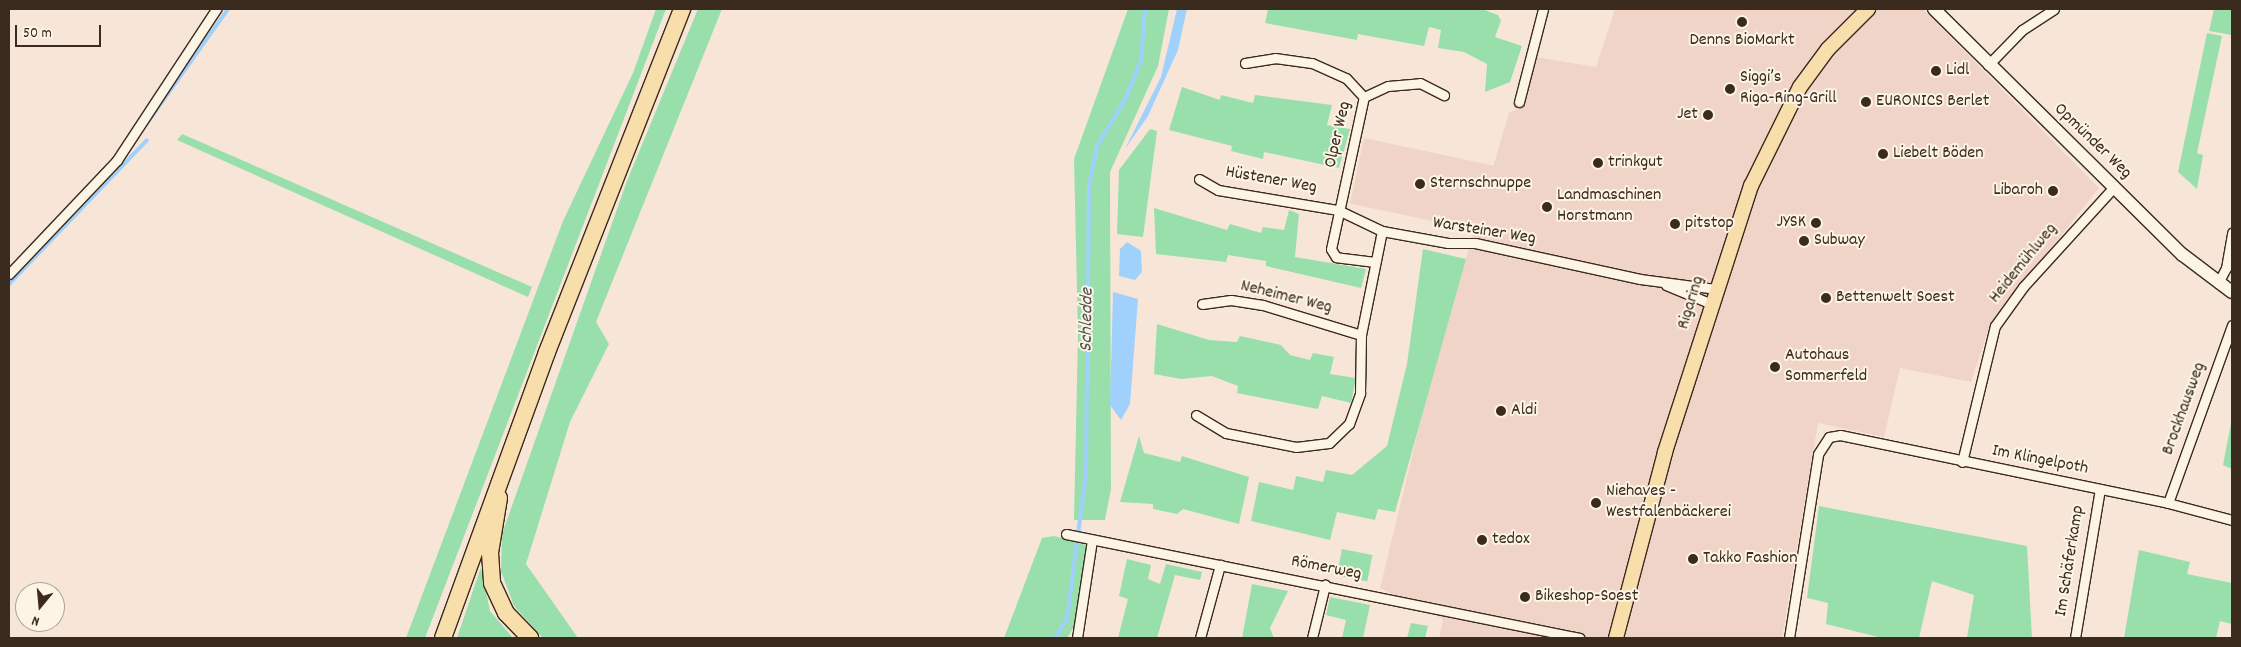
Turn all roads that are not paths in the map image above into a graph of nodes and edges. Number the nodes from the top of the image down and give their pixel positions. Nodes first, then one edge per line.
1 (216, 9) edge
2 (682, 9) edge
3 (1543, 9) edge
4 (1868, 9) edge
5 (1934, 9) edge
6 (2054, 9) edge
7 (1245, 63) dead end
8 (1988, 65) junction
9 (1444, 95) dead end
10 (1364, 97) junction
11 (1519, 102) dead end
12 (1199, 179) dead end
13 (2114, 187) junction
14 (1338, 210) junction
15 (1382, 232) junction
16 (2232, 232) edge
17 (1375, 262) junction
18 (9, 274) edge
19 (1659, 282) junction
20 (2218, 283) junction
21 (1716, 289) junction
22 (2232, 292) edge
23 (1202, 304) dead end
24 (1712, 304) junction
25 (2232, 325) edge
26 (1361, 335) junction
27 (1196, 415) dead end
28 (1962, 462) junction
29 (497, 486) junction
30 (2100, 489) junction
31 (2168, 503) junction
32 (2232, 520) edge
33 (1066, 534) dead end
34 (1092, 540) junction
35 (1220, 565) junction
36 (1325, 585) junction
37 (443, 638) edge
38 (530, 638) edge
39 (1077, 638) edge
40 (1200, 638) edge
41 (1312, 638) edge
42 (1580, 638) edge
43 (1616, 638) edge
44 (1789, 638) edge
45 (2075, 638) edge

1 - 18 street
2 - 29 highway
3 - 11 street
4 - 21 main road, Rigaring
5 - 8 street, Opmünder Weg
6 - 8 street
7 - 10 street, Olper Weg
8 - 13 street, Opmünder Weg
9 - 10 street, Olper Weg
10 - 14 street, Olper Weg
12 - 14 street, Hüstener Weg
13 - 20 street, Opmünder Weg
13 - 28 street, Heidemühlweg
14 - 15 street, Warsteiner Weg
14 - 17 street, Olper Weg
15 - 17 street
15 - 19 street, Warsteiner Weg
16 - 20 street
17 - 26 street
19 - 21 street, Warsteiner Weg
19 - 24 street, Warsteiner Weg
20 - 22 street, Opmünder Weg
21 - 24 main road, Rigaring
23 - 26 street, Neheimer Weg
24 - 43 main road, Rigaring
25 - 31 street, Brockhausweg
26 - 27 street
28 - 30 street, Im Klingelpoth
28 - 44 street, Im Klingelpoth
29 - 37 highway
29 - 38 highway
30 - 31 street, Im Klingelpoth
30 - 45 street, Im Schäferkamp
31 - 32 street, Im Klingelpoth
33 - 34 street, Römerweg
34 - 35 street, Römerweg
34 - 39 street
35 - 36 street, Römerweg
35 - 40 street
36 - 41 street
36 - 42 street, Römerweg

